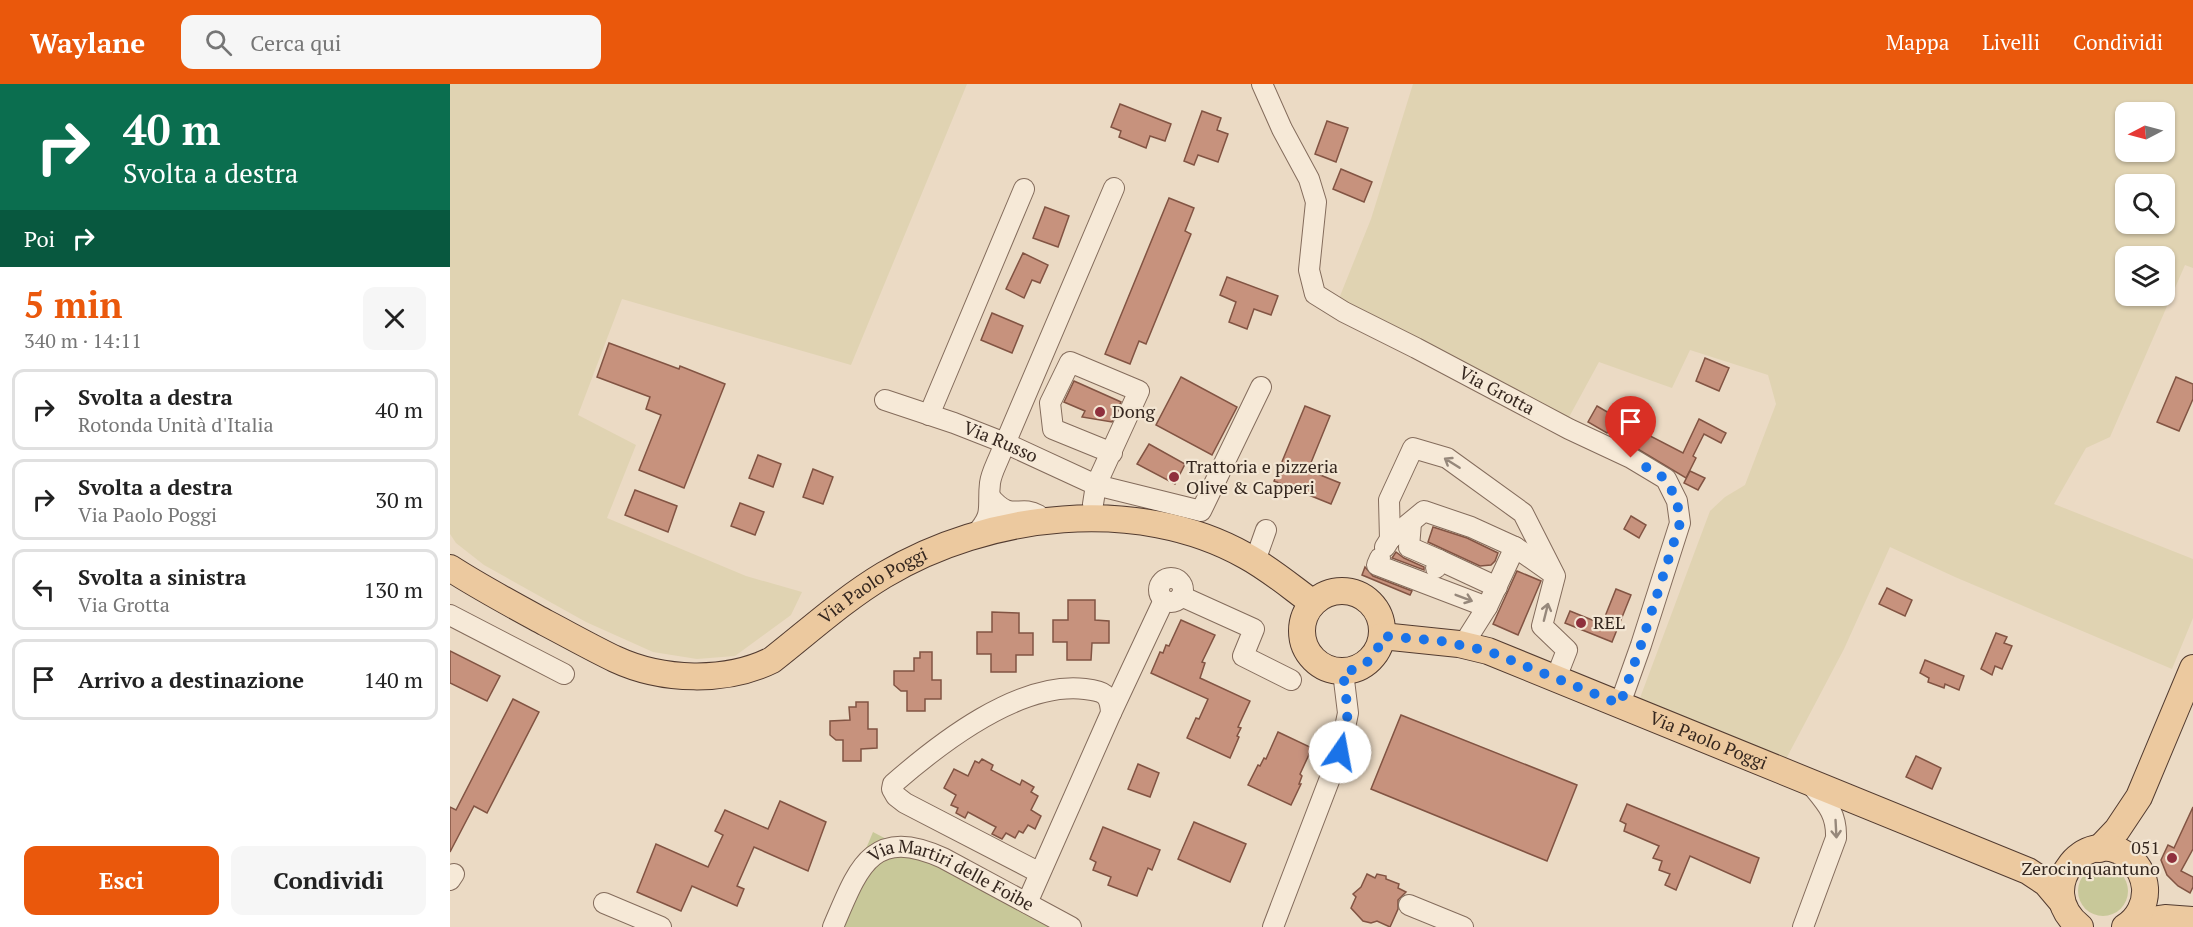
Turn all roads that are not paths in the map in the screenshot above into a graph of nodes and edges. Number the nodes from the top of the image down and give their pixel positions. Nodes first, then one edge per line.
1 (1262, 84) edge
2 (1114, 188) dead end
3 (1024, 189) dead end
4 (1262, 387) dead end
5 (885, 400) dead end
6 (929, 415) junction
7 (1005, 443) junction
8 (1112, 453) junction
9 (1096, 484) junction
10 (990, 497) junction
11 (1093, 504) dead end
12 (1049, 521) junction
13 (1411, 523) junction
14 (1266, 530) dead end
15 (975, 535) junction
16 (1385, 548) junction
17 (1515, 548) junction
18 (1255, 561) junction
19 (450, 568) edge
20 (1434, 573) junction
21 (1554, 574) junction
22 (1497, 587) junction
23 (1313, 603) junction
24 (1487, 608) junction
25 (450, 615) edge
26 (1382, 636) junction
27 (1463, 645) junction
28 (2193, 668) edge
29 (1343, 672) junction
30 (564, 674) dead end
31 (1556, 678) junction
32 (1291, 680) dead end
33 (1620, 704) junction
34 (1111, 713) junction
35 (1807, 780) junction
36 (2139, 797) junction
37 (2099, 849) junction
38 (2070, 864) junction
39 (2028, 871) junction
40 (1040, 873) junction
41 (2141, 875) junction
42 (604, 903) dead end
43 (1027, 903) junction
44 (1409, 905) dead end
45 (2072, 919) edge
46 (2193, 919) edge
47 (2128, 925) edge
48 (661, 927) edge
49 (833, 927) edge
50 (1071, 927) edge
51 (1273, 927) edge
52 (1460, 927) edge
53 (1803, 927) edge

1 - 33 street, Via Grotta
2 - 7 street
3 - 6 street
4 - 9 street, Via Russo
5 - 6 street, Via Russo
6 - 7 street, Via Russo
7 - 9 street, Via Russo
7 - 10 street
8 - 8 street
8 - 9 street
9 - 11 street
10 - 12 street
10 - 15 street
12 - 15 main road, Via Paolo Poggi
12 - 18 main road, Via Paolo Poggi
13 - 16 street
13 - 17 street
13 - 20 street
14 - 18 street
15 - 19 main road, Via Paolo Poggi
16 - 20 street
21 -> 16 street
17 - 21 street
17 - 22 street
18 - 23 main road, Via Paolo Poggi
20 - 22 street
20 -> 24 street
31 -> 21 street
22 - 24 street
23 - 26 main road
23 - 29 main road
24 - 27 street
25 - 30 street
26 - 27 main road, Via Paolo Poggi
26 - 29 main road
27 - 31 main road, Via Paolo Poggi
28 - 36 main road
29 - 51 street
31 - 33 main road, Via Paolo Poggi
32 - 34 street
33 - 35 main road, Via Paolo Poggi
34 - 40 street
34 - 40 street
35 - 39 main road, Via Paolo Poggi
35 -> 53 street
36 - 37 main road
36 - 41 main road
37 - 38 main road, Via Paolo Poggi
37 - 41 main road
38 - 39 main road, Via Paolo Poggi
38 - 45 main road
39 - 45 main road, Via Paolo Poggi
40 - 43 street
41 - 46 main road
41 - 47 main road
42 - 48 street
43 - 49 street, Via Martiri delle Foibe
43 - 50 street, Via Martiri delle Foibe
44 - 52 street
46 - 47 main road

